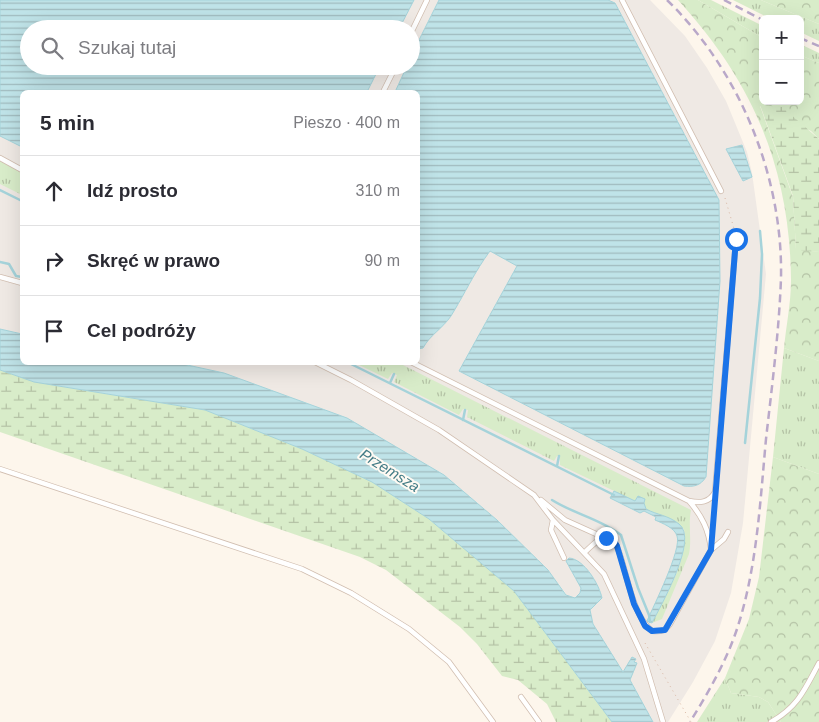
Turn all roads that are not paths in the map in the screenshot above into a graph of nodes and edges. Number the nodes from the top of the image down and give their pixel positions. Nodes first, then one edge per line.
1 (426, 0) edge
2 (622, 0) edge
3 (417, 20) edge
4 (392, 75) edge
5 (384, 90) edge
6 (0, 158) edge
7 (20, 169) edge
8 (720, 191) dead end
9 (736, 239) road end
10 (0, 277) edge
11 (20, 282) edge
12 (321, 365) edge
13 (417, 365) edge
14 (0, 468) edge
15 (534, 495) junction
16 (689, 501) junction
17 (553, 520) junction
18 (728, 532) dead end
19 (606, 538) junction
20 (711, 550) junction
21 (585, 552) junction
22 (564, 558) dead end
23 (819, 663) edge
24 (521, 697) dead end
25 (493, 722) edge
26 (538, 722) edge
27 (663, 722) edge
28 (770, 722) edge

1 - 3 lane
2 - 8 lane
4 - 5 lane
6 - 7 lane
9 - 16 lane
10 - 11 lane
12 - 15 lane
13 - 16 lane
14 - 25 lane
15 - 17 lane
15 - 19 lane
16 - 20 lane
17 - 21 lane
17 - 22 lane
18 - 20 lane
19 - 20 lane
19 - 21 lane
21 - 27 lane
23 - 28 lane
24 - 26 lane

